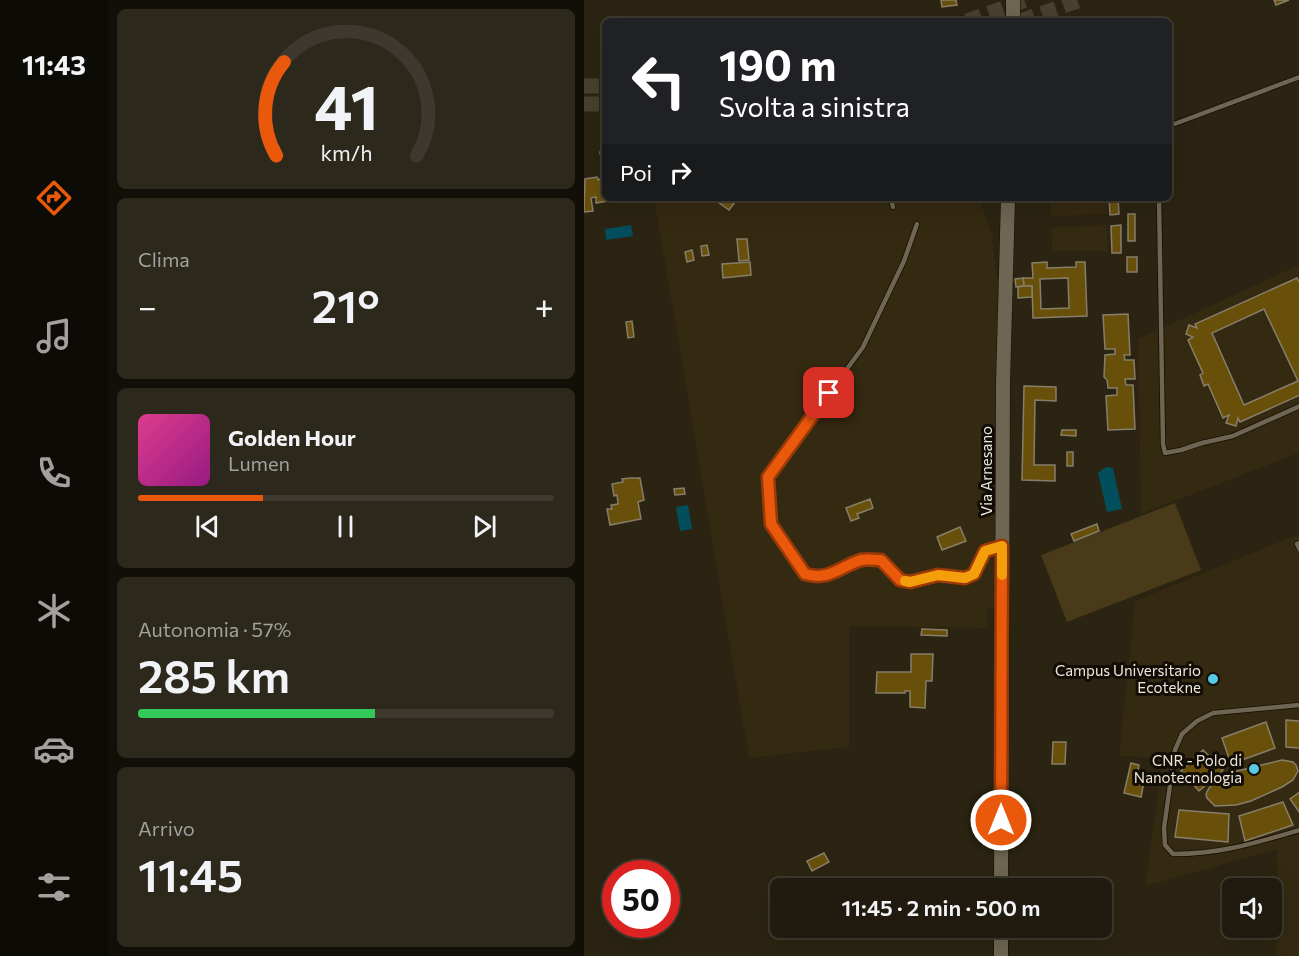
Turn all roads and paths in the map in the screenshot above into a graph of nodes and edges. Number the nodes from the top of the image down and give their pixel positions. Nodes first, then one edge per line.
1 (1013, 0) edge
2 (1013, 18) edge
3 (1300, 77) edge
4 (1172, 125) edge
5 (892, 201) edge
6 (1008, 201) edge
7 (1159, 201) edge
8 (893, 207) dead end
9 (917, 225) dead end
10 (1300, 406) edge
11 (1300, 543) edge
12 (1002, 546) junction
13 (1300, 550) edge
14 (1300, 705) edge
15 (1300, 830) edge
16 (1001, 878) edge
17 (1001, 938) edge
18 (1001, 956) edge

1 - 2 main road
3 - 4 lane
5 - 8 lane
6 - 12 main road, Via Arnesano
7 - 10 lane
9 - 12 lane
11 - 13 lane
12 - 16 main road, Via Arnesano
14 - 15 lane
17 - 18 main road

